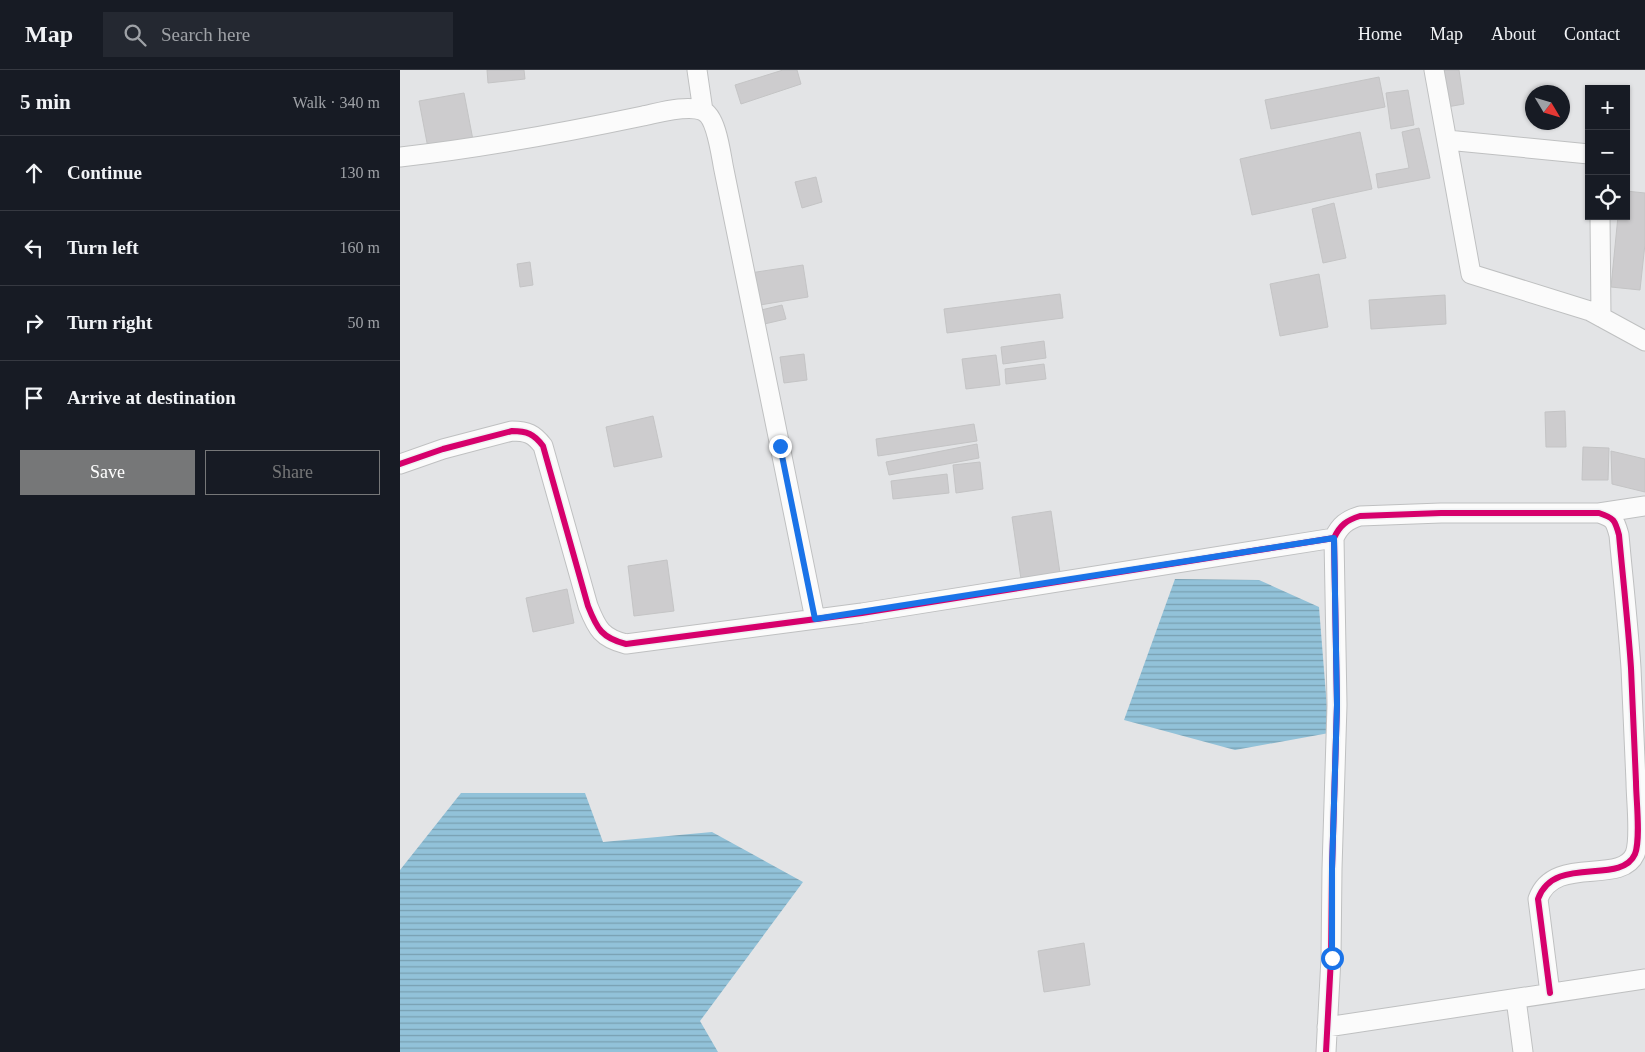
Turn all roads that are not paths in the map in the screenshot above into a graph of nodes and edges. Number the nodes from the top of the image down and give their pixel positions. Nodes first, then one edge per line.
1 (697, 70) edge
2 (1434, 70) edge
3 (703, 111) junction
4 (1447, 140) junction
5 (1585, 154) edge
6 (400, 157) edge
7 (1600, 220) edge
8 (1601, 317) junction
9 (1645, 341) edge
10 (400, 464) edge
11 (1645, 506) edge
12 (1599, 513) junction
13 (1334, 538) junction
14 (815, 619) junction
15 (1645, 979) edge
16 (1550, 993) junction
17 (1516, 998) junction
18 (1327, 1027) junction
19 (1326, 1052) edge
20 (1523, 1052) edge

1 - 3 street
2 - 4 street
3 - 6 street
3 - 14 street
4 - 5 street
4 - 8 street
7 - 8 street
8 - 9 street
10 - 14 street
11 - 12 street
12 - 13 street
12 - 16 street
13 - 14 street
13 - 18 street
15 - 16 street
16 - 17 street
17 - 18 street
17 - 20 street
18 - 19 street

